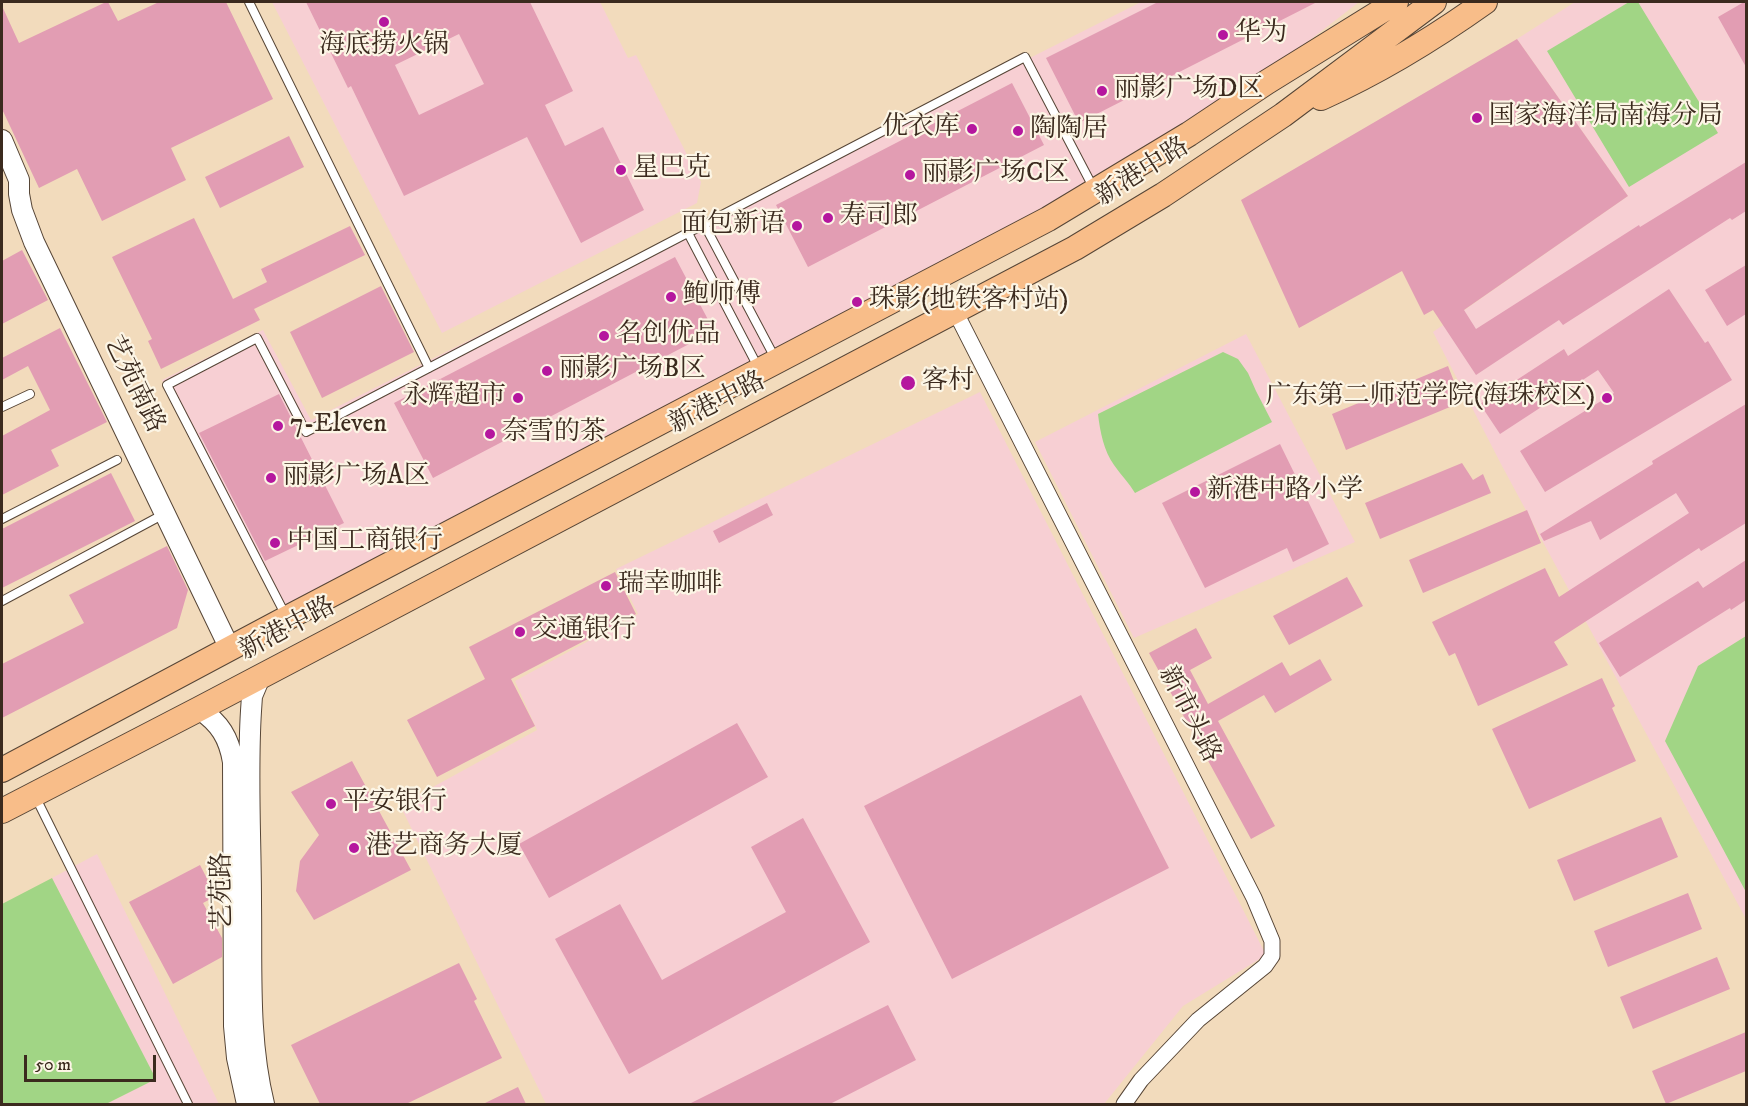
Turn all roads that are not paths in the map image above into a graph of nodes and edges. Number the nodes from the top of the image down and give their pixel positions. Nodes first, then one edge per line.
1 (249, 2) edge
2 (1370, 2) edge
3 (1396, 2) edge
4 (1434, 2) edge
5 (1485, 2) edge
6 (1267, 82) junction
7 (1283, 115) junction
8 (2, 140) edge
9 (1095, 192) junction
10 (704, 224) junction
11 (688, 233) junction
12 (955, 311) junction
13 (768, 366) junction
14 (429, 368) junction
15 (30, 393) dead end
16 (2, 407) edge
17 (117, 460) dead end
18 (165, 514) junction
19 (2, 519) edge
20 (2, 601) edge
21 (287, 618) junction
22 (230, 649) junction
23 (260, 677) junction
24 (199, 709) junction
25 (2, 770) edge
26 (33, 794) junction
27 (2, 811) edge
28 (188, 1104) edge
29 (247, 1104) edge
30 (264, 1104) edge
31 (1124, 1104) edge

1 - 14 lane
2 - 6 main road
3 - 6 main road, 新港中路
4 - 7 main road, 新港中路
5 - 7 main road
6 - 9 main road, 新港中路
7 - 12 main road, 新港中路
8 - 18 street, 艺苑南路
9 - 10 lane
9 - 13 main road, 新港中路
10 - 11 lane
10 - 13 lane
11 - 13 lane
11 - 14 lane
12 - 23 main road, 新港中路
12 - 31 street, 新市头路
13 - 21 main road, 新港中路
14 - 21 lane
15 - 16 lane
17 - 19 lane
18 - 20 lane
18 - 22 street, 艺苑南路
21 - 22 main road, 新港中路
22 - 25 main road, 新港中路
23 - 24 main road, 新港中路
23 - 30 street, 艺苑路
24 - 26 main road, 新港中路
24 - 29 street, 艺苑路
26 - 27 main road, 新港中路
26 - 28 lane

